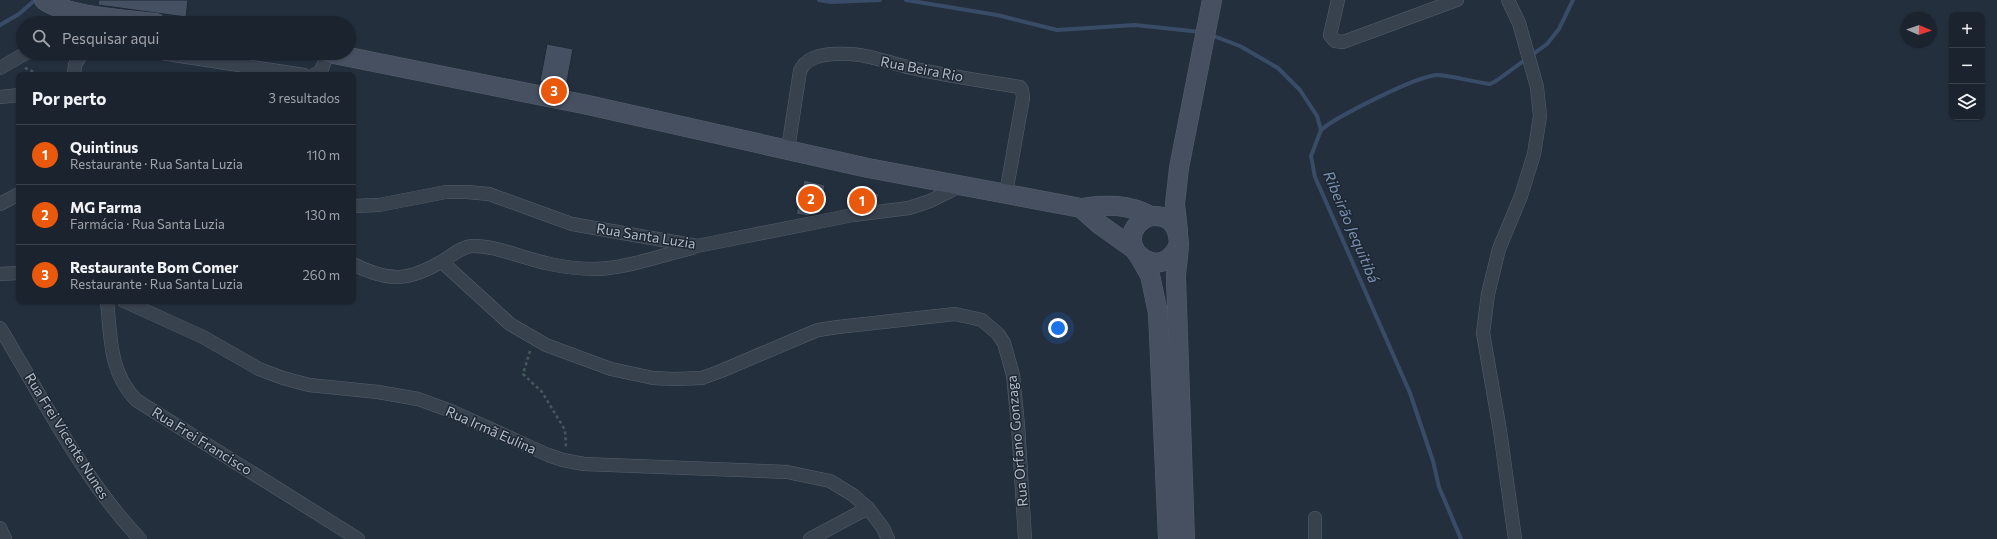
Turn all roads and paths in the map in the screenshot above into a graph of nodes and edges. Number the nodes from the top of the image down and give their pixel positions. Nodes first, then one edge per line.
1 (1338, 0) edge
2 (1457, 0) edge
3 (1508, 0) edge
4 (46, 1) edge
5 (1211, 3) edge
6 (72, 16) edge
7 (16, 59) edge
8 (356, 59) edge
9 (78, 60) edge
10 (206, 60) edge
11 (325, 60) edge
12 (0, 68) edge
13 (74, 72) edge
14 (284, 72) edge
15 (319, 72) edge
16 (16, 95) edge
17 (0, 97) edge
18 (788, 149) junction
19 (1179, 168) junction
20 (962, 185) junction
21 (1006, 194) junction
22 (16, 196) edge
23 (0, 204) edge
24 (356, 206) edge
25 (1081, 208) junction
26 (1153, 216) junction
27 (1178, 237) junction
28 (697, 246) junction
29 (1137, 252) junction
30 (442, 262) junction
31 (356, 265) edge
32 (16, 273) edge
33 (0, 274) edge
34 (107, 304) edge
35 (131, 304) edge
36 (0, 328) edge
37 (534, 338) junction
38 (567, 461) junction
39 (868, 508) junction
40 (1314, 518) dead end
41 (0, 528) edge
42 (5, 539) edge
43 (140, 539) edge
44 (358, 539) edge
45 (810, 539) edge
46 (888, 539) edge
47 (1025, 539) edge
48 (1168, 539) edge
49 (1184, 539) edge
50 (1315, 539) edge
51 (1516, 539) edge

1 - 2 street
3 - 51 street
4 - 6 street
5 - 19 street
7 - 12 street
8 - 18 street
9 - 13 street
10 - 14 street
11 - 15 street
16 - 17 street
18 - 20 street
18 - 21 street, Rua Beira Rio
19 - 26 street
19 - 27 street
20 - 21 street
20 - 28 street, Rua Santa Luzia
21 - 25 street
22 - 23 street
24 - 28 street, Rua Santa Luzia
25 - 26 street
25 - 29 street
26 - 27 street
26 - 29 street
27 - 29 street
27 - 49 street
28 - 30 street
29 - 48 street
30 - 31 street
30 - 37 street
32 - 33 street
34 - 44 street, Rua Frei Francisco
35 - 38 street, Rua Irmã Eulina
36 - 43 street, Rua Frei Vicente Nunes
37 - 38 path
37 - 47 street, Rua Orfano Gonzaga
38 - 39 street, Rua Irmã Eulina
39 - 45 street
39 - 46 street, Rua Irmã Eulina
40 - 50 street
41 - 42 street

